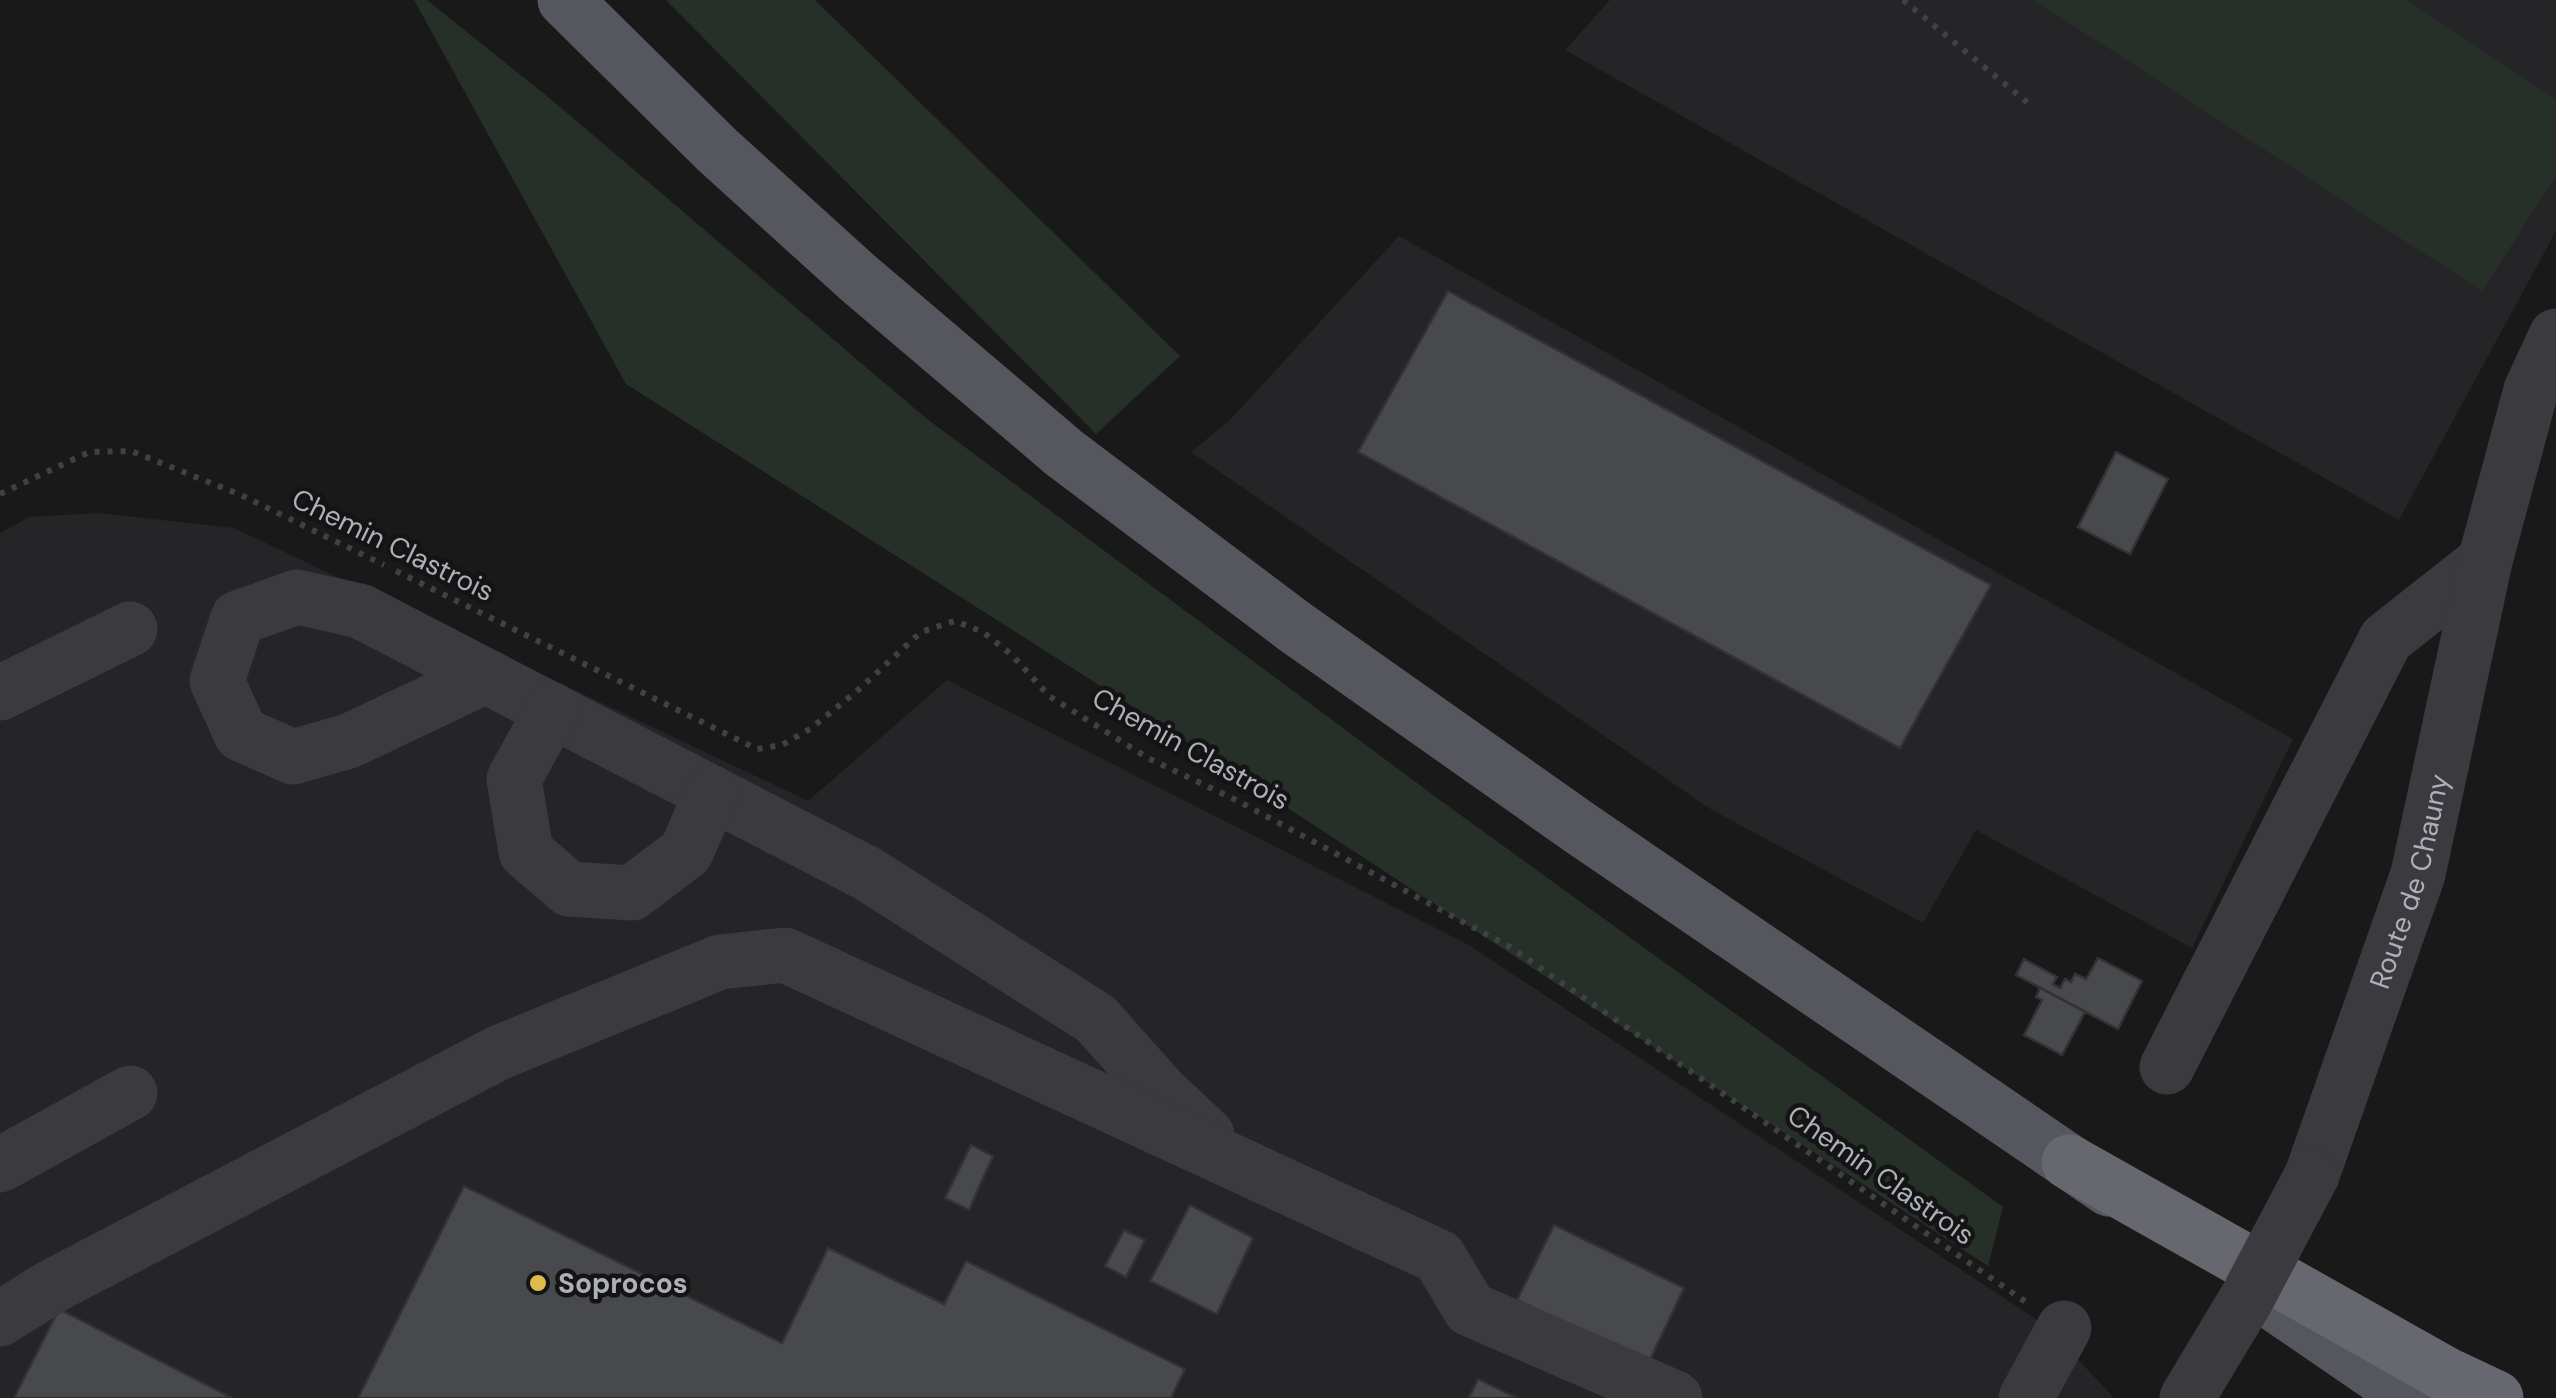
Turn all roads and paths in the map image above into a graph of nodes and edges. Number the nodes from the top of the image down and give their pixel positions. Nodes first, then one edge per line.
1 (564, 0) edge
2 (1903, 0) edge
3 (2028, 103) dead end
4 (2556, 336) edge
5 (0, 494) edge
6 (2485, 561) junction
7 (130, 629) dead end
8 (486, 676) dead end
9 (0, 693) edge
10 (552, 710) junction
11 (712, 793) junction
12 (2167, 1066) dead end
13 (130, 1093) dead end
14 (2069, 1162) junction
15 (1238, 1164) junction
16 (0, 1165) edge
17 (0, 1319) edge
18 (2064, 1328) joint
19 (2405, 1394) edge
20 (1675, 1398) edge
21 (2026, 1398) edge
22 (2187, 1398) edge
23 (2496, 1398) edge

1 - 14 main road
2 - 3 path
4 - 6 street, Route de Chauny
5 - 18 path, Chemin Clastrois
6 - 12 street
6 - 22 street, Route de Chauny, bridge
7 - 9 street
8 - 10 street
10 - 11 street
10 - 11 street
11 - 15 street
13 - 16 street
14 - 19 main road
14 - 23 highway
15 - 17 street
15 - 20 street
18 - 21 street

